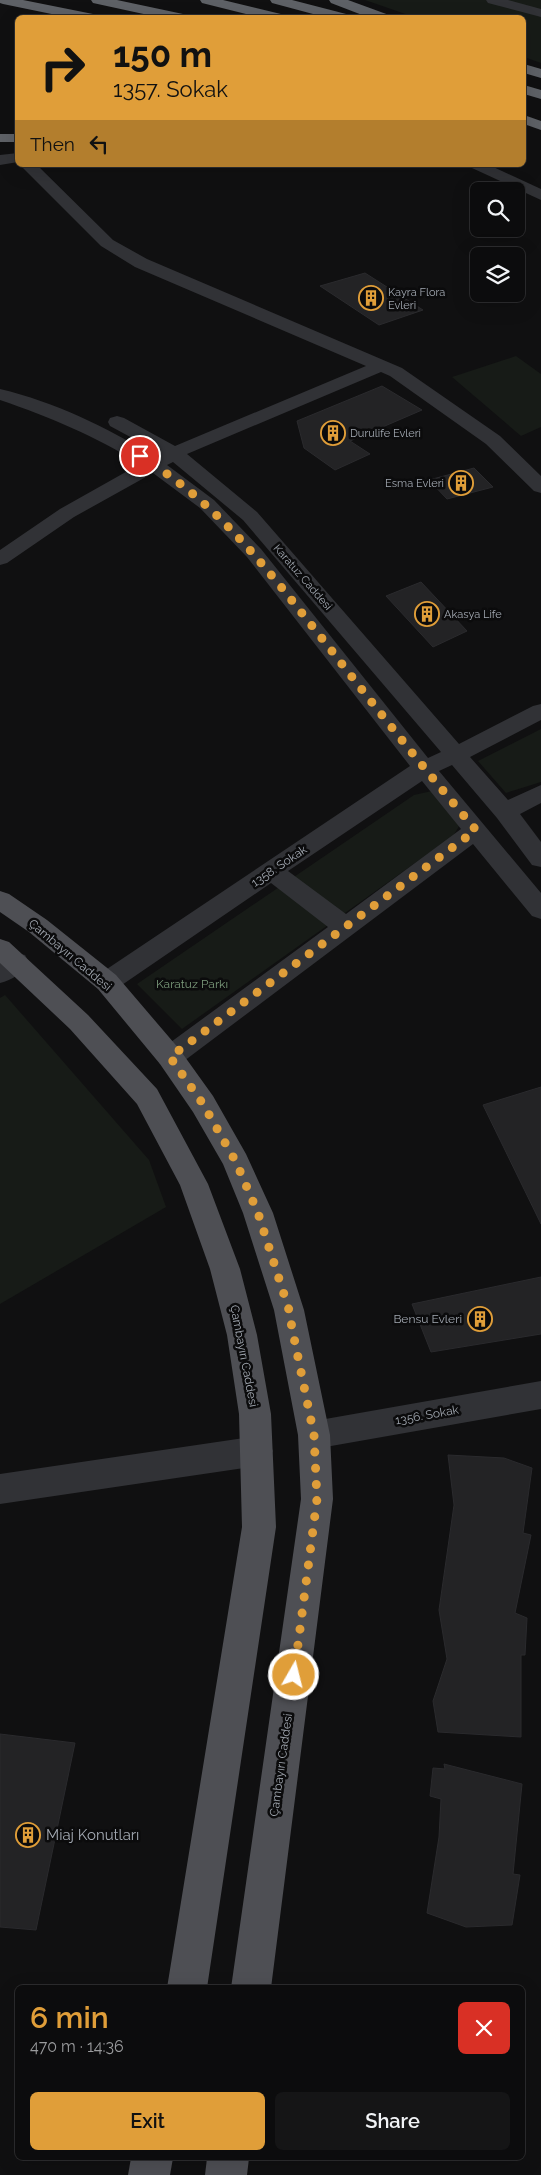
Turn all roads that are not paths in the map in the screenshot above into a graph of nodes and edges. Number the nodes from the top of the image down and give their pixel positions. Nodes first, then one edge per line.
1 (5, 0) edge
2 (98, 0) edge
3 (207, 0) edge
4 (277, 0) edge
5 (336, 0) edge
6 (493, 0) edge
7 (541, 13) edge
8 (78, 15) edge
9 (168, 15) edge
10 (268, 15) edge
11 (334, 15) edge
12 (376, 15) edge
13 (526, 70) edge
14 (541, 74) edge
15 (526, 90) edge
16 (541, 96) edge
17 (526, 120) edge
18 (541, 126) edge
19 (0, 127) edge
20 (15, 127) edge
21 (0, 138) edge
22 (15, 138) edge
23 (15, 158) edge
24 (0, 160) edge
25 (30, 167) edge
26 (481, 167) edge
27 (541, 196) edge
28 (381, 366) junction
29 (0, 378) edge
30 (0, 394) edge
31 (174, 453) junction
32 (153, 464) junction
33 (541, 488) edge
34 (0, 559) edge
35 (541, 711) edge
36 (455, 755) junction
37 (424, 768) junction
38 (541, 793) edge
39 (505, 812) junction
40 (476, 830) junction
41 (541, 859) edge
42 (271, 872) junction
43 (0, 900) edge
44 (541, 910) edge
45 (346, 926) junction
46 (5, 962) edge
47 (106, 982) junction
48 (170, 1057) junction
49 (541, 1395) edge
50 (314, 1435) junction
51 (257, 1451) junction
52 (0, 1489) edge
53 (186, 1985) edge
54 (251, 1985) edge
55 (152, 2160) edge
56 (228, 2160) edge
57 (148, 2175) edge
58 (226, 2175) edge

1 - 8 highway
2 - 9 highway
3 - 10 highway
4 - 11 highway
5 - 12 highway
6 - 7 street
13 - 14 highway
15 - 16 highway
17 - 18 highway
19 - 20 highway
21 - 22 highway
23 - 24 street
25 - 28 street
26 - 27 street
28 - 31 street
28 - 33 street
29 - 31 street, Karatuz Caddesi
30 - 32 street, Karatuz Caddesi
31 - 32 street
31 - 36 street, Karatuz Caddesi
32 - 34 street
32 - 37 street, Karatuz Caddesi
35 - 36 street, 1358. Sokak
36 - 37 street, 1358. Sokak
36 - 39 street, Karatuz Caddesi
37 - 40 street, Karatuz Caddesi
37 - 42 street, 1358. Sokak
38 - 39 street
39 - 41 street, Karatuz Caddesi
40 - 44 street, Karatuz Caddesi
40 - 45 street
42 - 45 street
42 - 47 street, 1358. Sokak
43 - 47 main road, Çambayırı Caddesi
45 - 48 street
46 - 51 main road, Çambayırı Caddesi
47 - 48 main road, Çambayırı Caddesi
48 - 50 main road, Çambayırı Caddesi
49 - 50 street, 1356. Sokak
50 - 54 main road, Çambayırı Caddesi
51 - 52 street
51 - 53 main road, Çambayırı Caddesi
55 - 57 main road
56 - 58 main road

